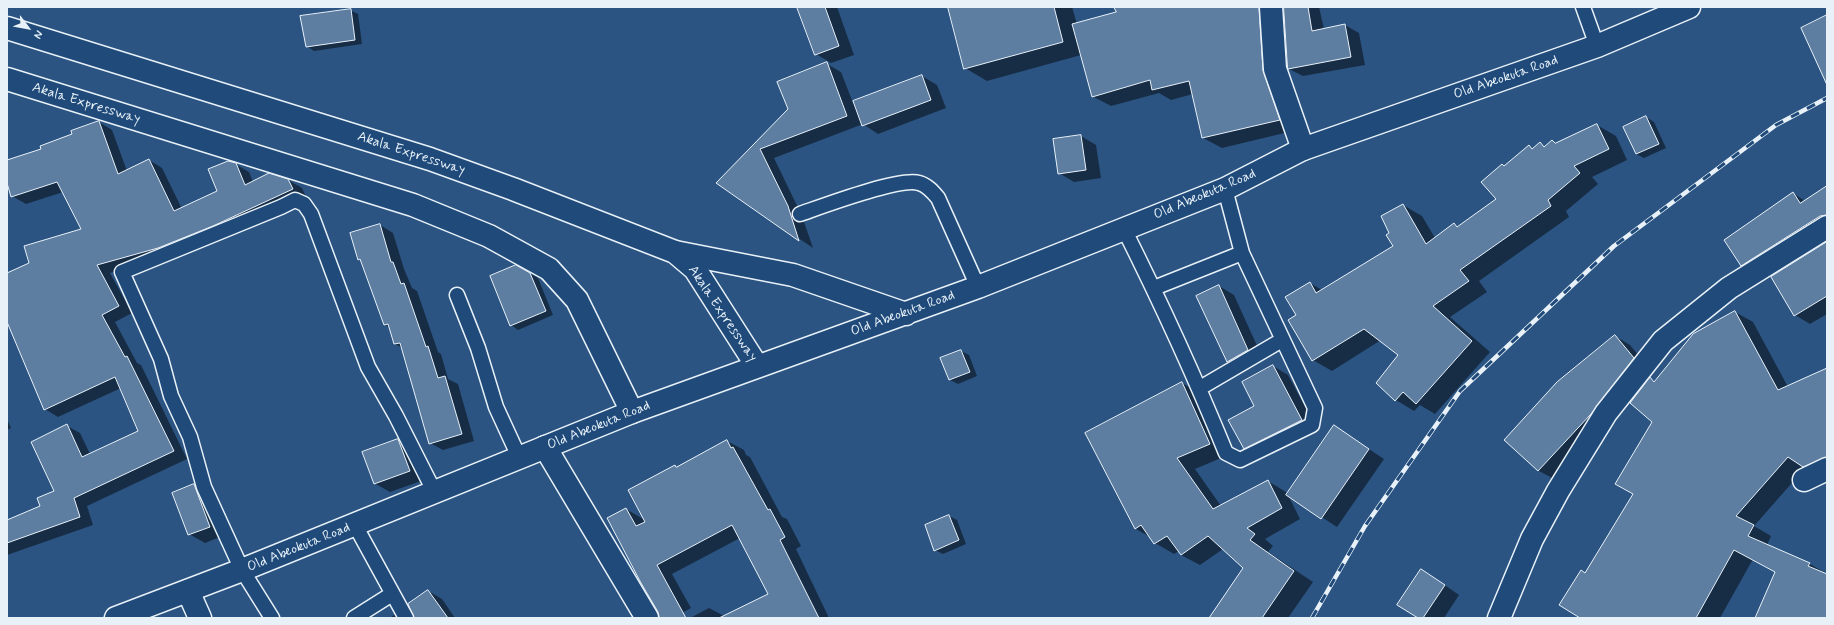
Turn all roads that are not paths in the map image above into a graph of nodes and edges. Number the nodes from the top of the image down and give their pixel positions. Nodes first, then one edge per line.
1 (1271, 7) edge
2 (1582, 7) edge
3 (1678, 9) edge
4 (7, 28) edge
5 (1597, 46) junction
6 (7, 80) edge
7 (1303, 149) junction
8 (1225, 189) junction
9 (800, 214) dead end
10 (1827, 227) edge
11 (1124, 230) junction
12 (676, 252) junction
13 (1242, 253) junction
14 (978, 287) junction
15 (1154, 288) junction
16 (457, 295) dead end
17 (906, 314) junction
18 (1282, 340) junction
19 (757, 366) junction
20 (1200, 388) junction
21 (632, 412) junction
22 (545, 447) junction
23 (519, 457) junction
24 (1827, 469) edge
25 (1804, 480) dead end
26 (435, 493) junction
27 (355, 525) junction
28 (242, 570) junction
29 (188, 591) junction
30 (392, 594) junction
31 (116, 618) edge
32 (200, 618) edge
33 (272, 618) edge
34 (354, 618) edge
35 (406, 618) edge
36 (647, 618) edge
37 (1499, 618) edge

1 - 7 main road
2 - 5 lane
3 - 5 main road, Old Abeokuta Road
4 - 12 main road, Akala Expressway
5 - 7 main road, Old Abeokuta Road
6 - 21 main road, Akala Expressway
7 - 8 main road, Old Abeokuta Road
8 - 11 main road, Old Abeokuta Road
8 - 13 lane
9 - 14 lane
10 - 37 main road
11 - 14 main road, Old Abeokuta Road
11 - 15 lane
12 - 17 main road
12 - 19 main road, Akala Expressway
13 - 15 lane
13 - 18 lane
14 - 17 main road, Old Abeokuta Road
15 - 20 lane
16 - 23 lane
17 - 19 main road, Old Abeokuta Road
18 - 20 lane
18 - 20 lane
19 - 21 main road, Old Abeokuta Road
21 - 22 main road, Old Abeokuta Road
22 - 23 main road, Old Abeokuta Road
22 - 36 main road
23 - 26 main road, Old Abeokuta Road
24 - 25 main road
26 - 27 main road, Old Abeokuta Road
26 - 28 lane
27 - 28 main road, Old Abeokuta Road
27 - 30 lane
28 - 29 main road, Old Abeokuta Road
28 - 33 lane
29 - 31 main road, Old Abeokuta Road
29 - 32 main road
30 - 34 lane
30 - 35 lane

